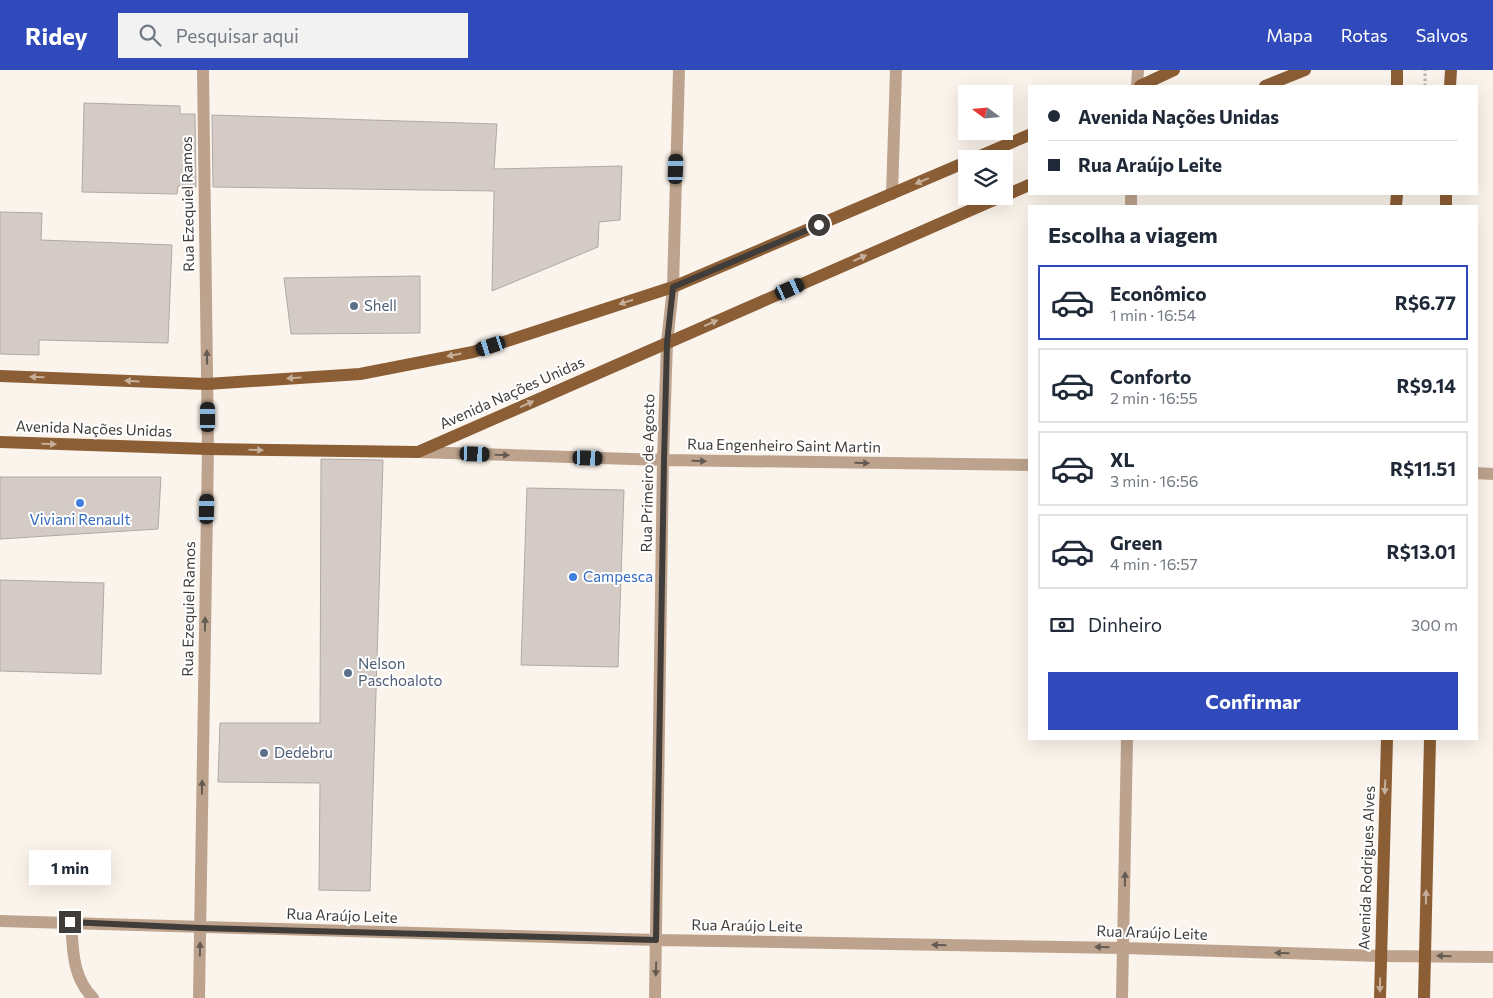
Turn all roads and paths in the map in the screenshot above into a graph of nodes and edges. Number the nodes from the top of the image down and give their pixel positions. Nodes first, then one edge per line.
1 (202, 70) edge
2 (679, 70) edge
3 (896, 70) edge
4 (1138, 70) edge
5 (1174, 70) edge
6 (1305, 70) edge
7 (1398, 70) edge
8 (1425, 70) edge
9 (1450, 70) edge
10 (1138, 85) edge
11 (1140, 85) edge
12 (1268, 85) edge
13 (1397, 85) edge
14 (1425, 85) edge
15 (1450, 85) edge
16 (1028, 134) edge
17 (993, 150) edge
18 (958, 165) edge
19 (1028, 185) edge
20 (1013, 192) edge
21 (892, 194) junction
22 (982, 205) edge
23 (673, 287) junction
24 (667, 343) junction
25 (0, 376) edge
26 (207, 384) junction
27 (0, 442) edge
28 (208, 449) junction
29 (418, 452) junction
30 (664, 460) junction
31 (1028, 465) edge
32 (1478, 474) edge
33 (1493, 474) edge
34 (1128, 740) edge
35 (1387, 740) edge
36 (1430, 740) edge
37 (0, 921) edge
38 (70, 922) junction
39 (200, 928) junction
40 (656, 940) junction
41 (1124, 948) junction
42 (1380, 956) junction
43 (1424, 956) junction
44 (1493, 957) edge
45 (93, 998) edge
46 (199, 998) edge
47 (655, 998) edge
48 (1122, 998) edge
49 (1380, 998) edge
50 (1424, 998) edge

26 -> 1 street, Rua Ezequiel Ramos
2 - 23 street, Rua Primeiro de Agosto
3 - 21 street
4 - 10 street
5 - 11 main road
6 - 12 main road
7 - 13 main road
8 - 14 path
9 - 15 main road
16 - 17 main road
18 -> 21 main road
19 - 20 main road, Avenida Nações Unidas
21 - 23 main road
24 -> 22 main road, Avenida Nações Unidas
23 - 24 street, Rua Primeiro de Agosto
23 -> 26 main road
29 -> 24 main road, Avenida Nações Unidas
24 - 30 street, Rua Primeiro de Agosto
26 -> 25 main road
26 - 28 street, Rua Ezequiel Ramos
27 -> 28 main road, Avenida Nações Unidas
28 -> 29 main road, Avenida Nações Unidas
39 -> 28 street, Rua Ezequiel Ramos
29 -> 30 street, Rua Engenheiro Saint Martin
30 -> 31 street, Rua Engenheiro Saint Martin
30 - 40 street, Rua Primeiro de Agosto
32 - 33 street
41 -> 34 street
35 -> 42 main road, Avenida Rodrigues Alves
43 -> 36 main road
37 - 38 street, Rua Araújo Leite
38 - 39 street, Rua Araújo Leite
38 - 45 street
39 - 40 street, Rua Araújo Leite
46 -> 39 street, Rua Ezequiel Ramos
41 -> 40 street, Rua Araújo Leite
40 -> 47 street, Rua Primeiro de Agosto
42 -> 41 street, Rua Araújo Leite
41 - 48 street
42 - 43 street, Rua Araújo Leite
42 -> 49 main road, Avenida Rodrigues Alves
44 -> 43 street, Rua Araújo Leite
43 - 50 main road

